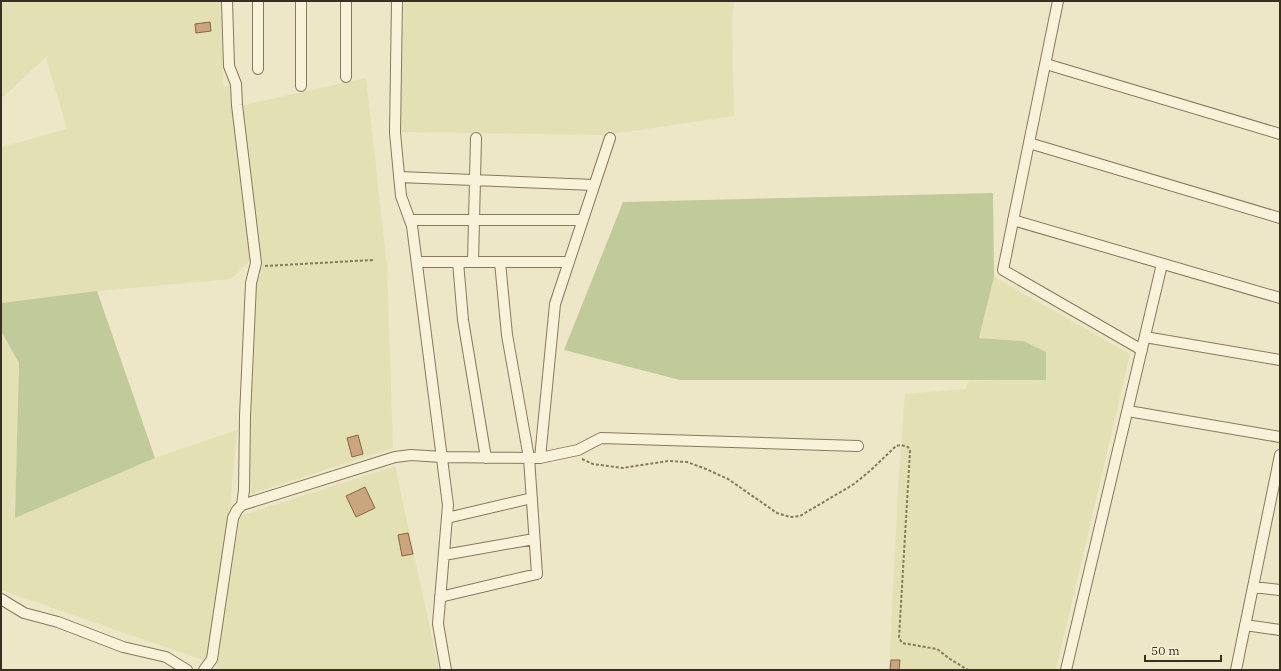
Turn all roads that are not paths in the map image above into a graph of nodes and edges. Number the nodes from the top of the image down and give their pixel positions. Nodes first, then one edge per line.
1 (227, 1) edge
2 (258, 1) edge
3 (301, 1) edge
4 (346, 1) edge
5 (397, 1) edge
6 (1058, 1) edge
7 (1046, 64) junction
8 (258, 69) dead end
9 (346, 77) dead end
10 (301, 86) dead end
11 (1280, 134) edge
12 (476, 138) dead end
13 (610, 138) dead end
14 (1029, 143) junction
15 (399, 177) junction
16 (475, 180) junction
17 (594, 185) junction
18 (1280, 218) edge
19 (410, 220) junction
20 (474, 220) junction
21 (583, 220) junction
22 (1013, 220) junction
23 (417, 262) junction
24 (458, 262) junction
25 (473, 262) junction
26 (500, 262) junction
27 (569, 262) junction
28 (1162, 264) junction
29 (1280, 298) edge
30 (1145, 337) junction
31 (1142, 350) junction
32 (1280, 360) edge
33 (1128, 411) junction
34 (1280, 437) edge
35 (858, 446) dead end
36 (1280, 455) edge
37 (442, 457) junction
38 (486, 458) junction
39 (529, 458) junction
40 (540, 458) junction
41 (532, 498) junction
42 (242, 505) junction
43 (447, 518) junction
44 (534, 539) junction
45 (444, 555) junction
46 (1253, 587) junction
47 (1280, 590) edge
48 (440, 597) junction
49 (1, 599) edge
50 (1245, 625) junction
51 (1280, 630) edge
52 (188, 670) edge
53 (204, 670) edge
54 (446, 670) edge
55 (1066, 670) edge
56 (1236, 670) edge

1 - 42 street
2 - 8 street
3 - 10 street
4 - 9 street
5 - 15 street
6 - 7 street
7 - 11 street
7 - 14 street
12 - 16 street
13 - 17 street
14 - 18 street
14 - 22 street
15 - 16 street
15 - 19 street
16 - 17 street
16 - 20 street
17 - 21 street
19 - 20 street
19 - 23 street
20 - 21 street
20 - 25 street
21 - 27 street
22 - 28 street
22 - 31 street
23 - 24 street
23 - 37 street
24 - 25 street
24 - 38 street
25 - 26 street
26 - 27 street
26 - 39 street
27 - 40 street
28 - 29 street
28 - 30 street
30 - 31 street
30 - 32 street
31 - 33 street
33 - 34 street
33 - 55 street
35 - 40 street
36 - 46 street
37 - 38 street
37 - 42 street
37 - 43 street
38 - 39 street
39 - 40 street
39 - 41 street
41 - 43 street
41 - 44 street
42 - 53 street
43 - 45 street
44 - 45 street
44 - 48 street
45 - 48 street
46 - 47 street
46 - 50 street
48 - 54 street
49 - 52 street
50 - 51 street
50 - 56 street

